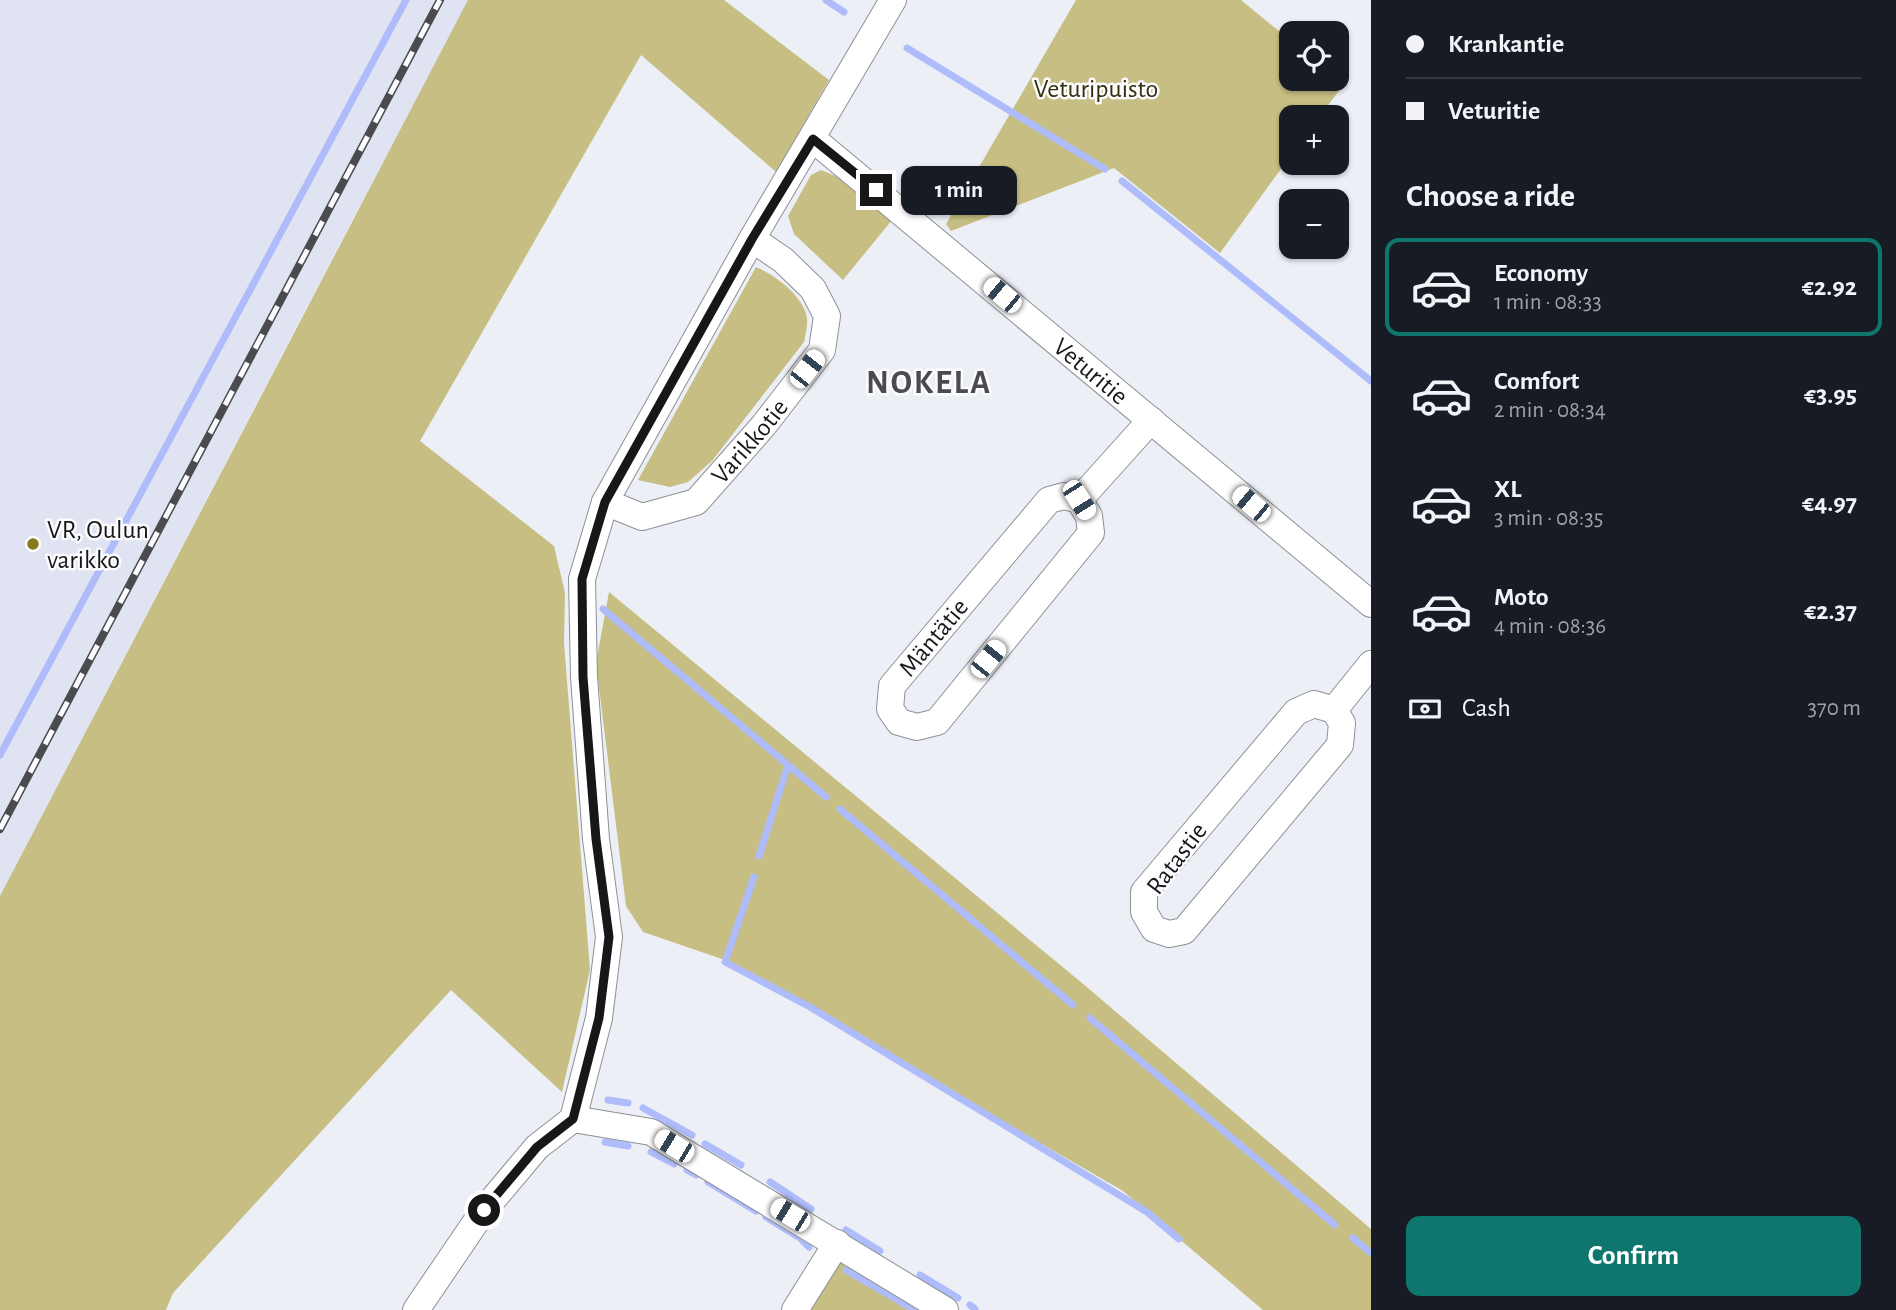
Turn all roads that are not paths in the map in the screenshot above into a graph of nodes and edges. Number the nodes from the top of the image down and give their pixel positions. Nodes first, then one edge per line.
1 (893, 0) edge
2 (813, 139) junction
3 (752, 239) junction
4 (1151, 420) junction
5 (1079, 500) junction
6 (605, 502) junction
7 (1371, 604) edge
8 (1371, 664) edge
9 (1334, 710) junction
10 (573, 1119) junction
11 (837, 1243) junction
12 (416, 1310) edge
13 (795, 1310) edge
14 (945, 1310) edge

1 - 2 street
2 - 3 street
2 - 4 street, Veturitie
3 - 6 street
3 - 6 street, Varikkotie
4 - 5 street
4 - 7 street, Veturitie
5 - 5 street, Mäntätie
6 - 10 street
8 - 9 street
9 - 9 street, Ratastie
10 - 11 street
10 - 12 street
11 - 13 street
11 - 14 street

